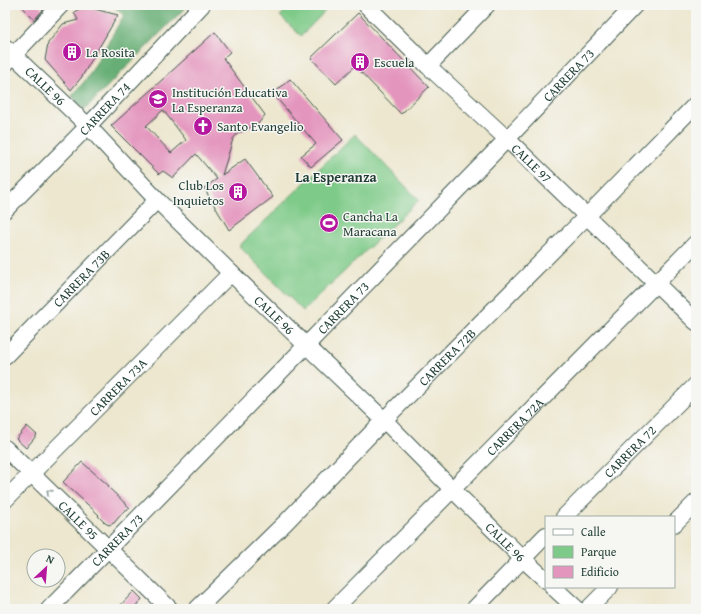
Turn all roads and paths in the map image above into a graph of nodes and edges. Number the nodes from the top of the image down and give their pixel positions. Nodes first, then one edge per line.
1 (61, 5) edge
2 (202, 5) edge
3 (366, 5) edge
4 (487, 5) edge
5 (635, 5) edge
6 (8, 55) edge
7 (428, 66) junction
8 (696, 104) edge
9 (88, 126) junction
10 (507, 139) junction
11 (157, 200) junction
12 (5, 210) edge
13 (587, 216) junction
14 (696, 243) edge
15 (231, 273) junction
16 (656, 284) junction
17 (696, 322) edge
18 (307, 345) junction
19 (5, 356) edge
20 (696, 385) edge
21 (384, 420) junction
22 (5, 448) edge
23 (31, 474) junction
24 (452, 489) junction
25 (5, 500) edge
26 (696, 502) edge
27 (565, 516) edge
28 (675, 523) edge
29 (545, 536) edge
30 (108, 549) junction
31 (523, 559) junction
32 (545, 579) edge
33 (554, 588) edge
34 (609, 588) edge
35 (49, 609) edge
36 (170, 609) edge
37 (197, 609) edge
38 (334, 609) edge
39 (474, 609) edge
40 (577, 609) edge
41 (588, 609) edge

1 - 6 street
2 - 9 street, CARRERA 74
3 - 7 street, CALLE 97
4 - 7 street
5 - 10 street, CARRERA 73
6 - 9 street, CALLE 96
7 - 10 street, CALLE 97
8 - 13 street, CARRERA 72B
9 - 11 street, CALLE 96
9 - 12 street, CARRERA 74
10 - 13 street, CALLE 97
10 - 18 street, CARRERA 73
11 - 15 street, CALLE 96
11 - 19 street, CARRERA 73B
13 - 16 street, CALLE 97
13 - 21 street, CARRERA 72B
14 - 16 street, CARRERA 72A
15 - 18 street, CALLE 96
15 - 23 street, CARRERA 73A
16 - 17 street, CALLE 97
16 - 24 street, CARRERA 72A
18 - 21 street, CALLE 96
18 - 30 street, CARRERA 73
20 - 27 street, CARRERA 72
21 - 24 street, CALLE 96
21 - 37 street, CARRERA 72B
22 - 23 street, CALLE 95
23 - 25 street, CARRERA 73A
30 -> 23 street, CALLE 95
24 - 31 street, CALLE 96
24 - 38 street, CARRERA 72A
26 - 28 street
29 - 31 street
30 - 35 street, CARRERA 73
30 - 36 street, CALLE 95
31 - 32 street, CALLE 96
31 - 39 street
33 - 40 street
34 - 41 street

